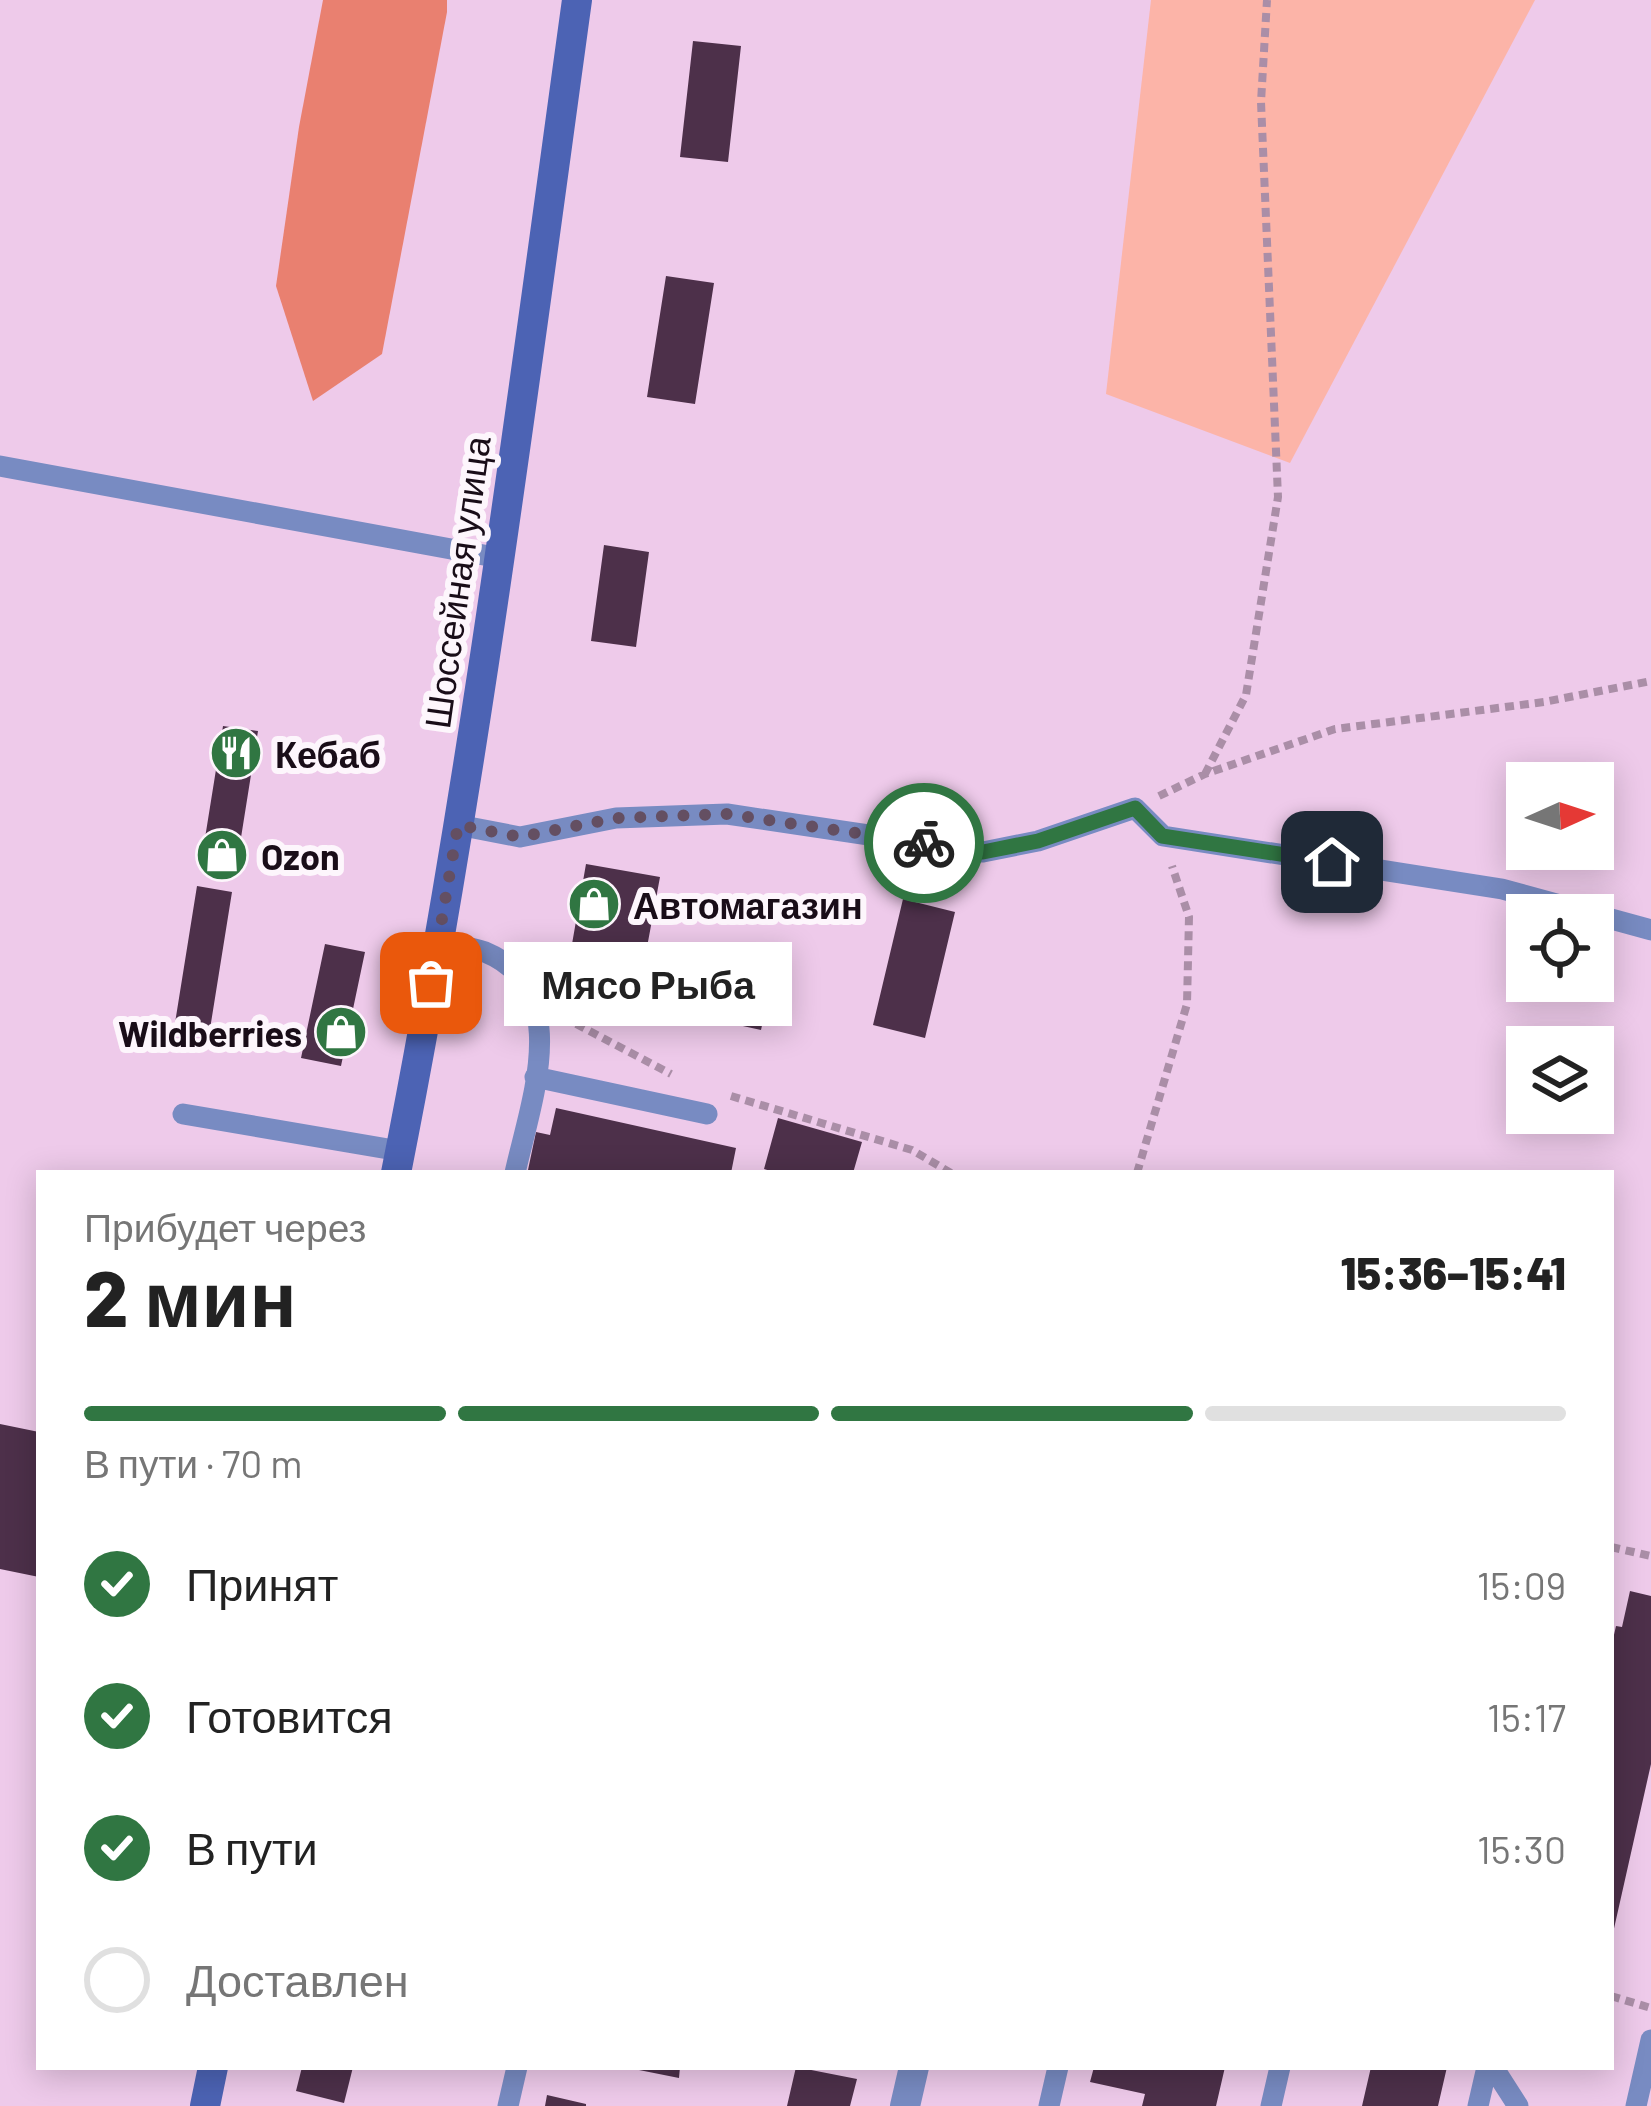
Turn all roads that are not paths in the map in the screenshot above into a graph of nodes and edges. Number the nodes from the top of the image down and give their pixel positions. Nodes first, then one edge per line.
1 (577, 0) edge
2 (0, 466) edge
3 (500, 558) junction
4 (458, 825) junction
5 (1651, 931) edge
6 (439, 942) junction
7 (535, 1077) junction
8 (183, 1114) dead end
9 (707, 1114) dead end
10 (398, 1162) edge
11 (516, 1170) edge
12 (1651, 2040) edge
13 (212, 2070) edge
14 (516, 2070) edge
15 (913, 2070) edge
16 (1057, 2070) edge
17 (1279, 2070) edge
18 (1489, 2070) edge
19 (1492, 2070) edge
20 (205, 2106) edge
21 (508, 2106) edge
22 (904, 2106) edge
23 (1049, 2106) edge
24 (1271, 2106) edge
25 (1478, 2106) edge
26 (1518, 2106) edge
27 (1636, 2106) edge

1 - 3 street, Шоссейная улица
2 - 3 lane
3 - 4 street, Шоссейная улица
4 - 5 lane
4 - 6 street, Шоссейная улица
6 - 7 lane
6 - 10 street, Шоссейная улица
7 - 9 lane
7 - 11 lane
8 - 10 lane
12 - 27 lane
13 - 20 street
14 - 21 lane
15 - 22 street
16 - 23 lane
17 - 24 lane
18 - 25 lane
19 - 26 lane

